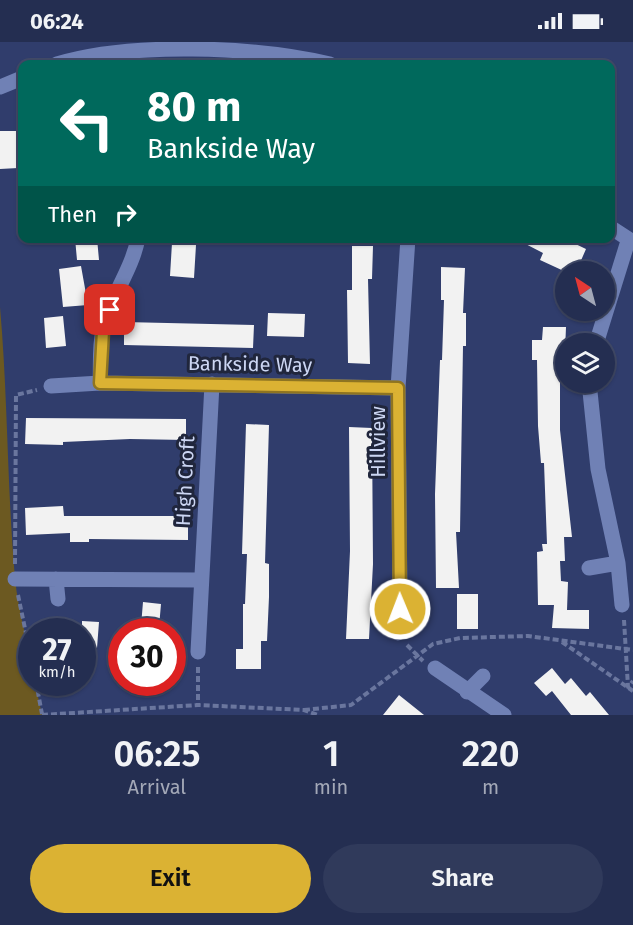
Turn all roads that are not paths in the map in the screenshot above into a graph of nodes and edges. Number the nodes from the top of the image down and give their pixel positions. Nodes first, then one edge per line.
1 (117, 58) edge
2 (68, 60) edge
3 (313, 60) edge
4 (18, 80) edge
5 (0, 87) edge
6 (615, 231) edge
7 (631, 242) edge
8 (137, 243) edge
9 (408, 243) edge
10 (600, 333) edge
11 (100, 383) junction
12 (212, 384) junction
13 (51, 386) road end
14 (398, 388) junction
15 (590, 393) edge
16 (618, 563) junction
17 (589, 568) dead end
18 (15, 579) road end
19 (56, 579) junction
20 (200, 580) junction
21 (58, 599) dead end
22 (622, 604) road end
23 (400, 609) junction
24 (418, 610) dead end
25 (398, 633) dead end
26 (198, 652) road end
27 (435, 668) dead end
28 (483, 676) dead end
29 (467, 692) junction
30 (504, 715) edge

1 - 2 street
1 - 3 street
4 - 5 street
6 - 7 street
7 - 10 street
8 - 11 street
9 - 14 street, Hillview
11 - 12 street, Bankside Way
11 - 13 street, Bankside Way
12 - 14 street, Bankside Way
12 - 20 street, High Croft
14 - 23 street, Hillview
15 - 16 street
16 - 17 street
16 - 22 street
18 - 19 street
19 - 20 street
19 - 21 street
20 - 26 street, High Croft
23 - 24 street
23 - 25 street, Hillview
27 - 29 street
28 - 29 street
29 - 30 street

